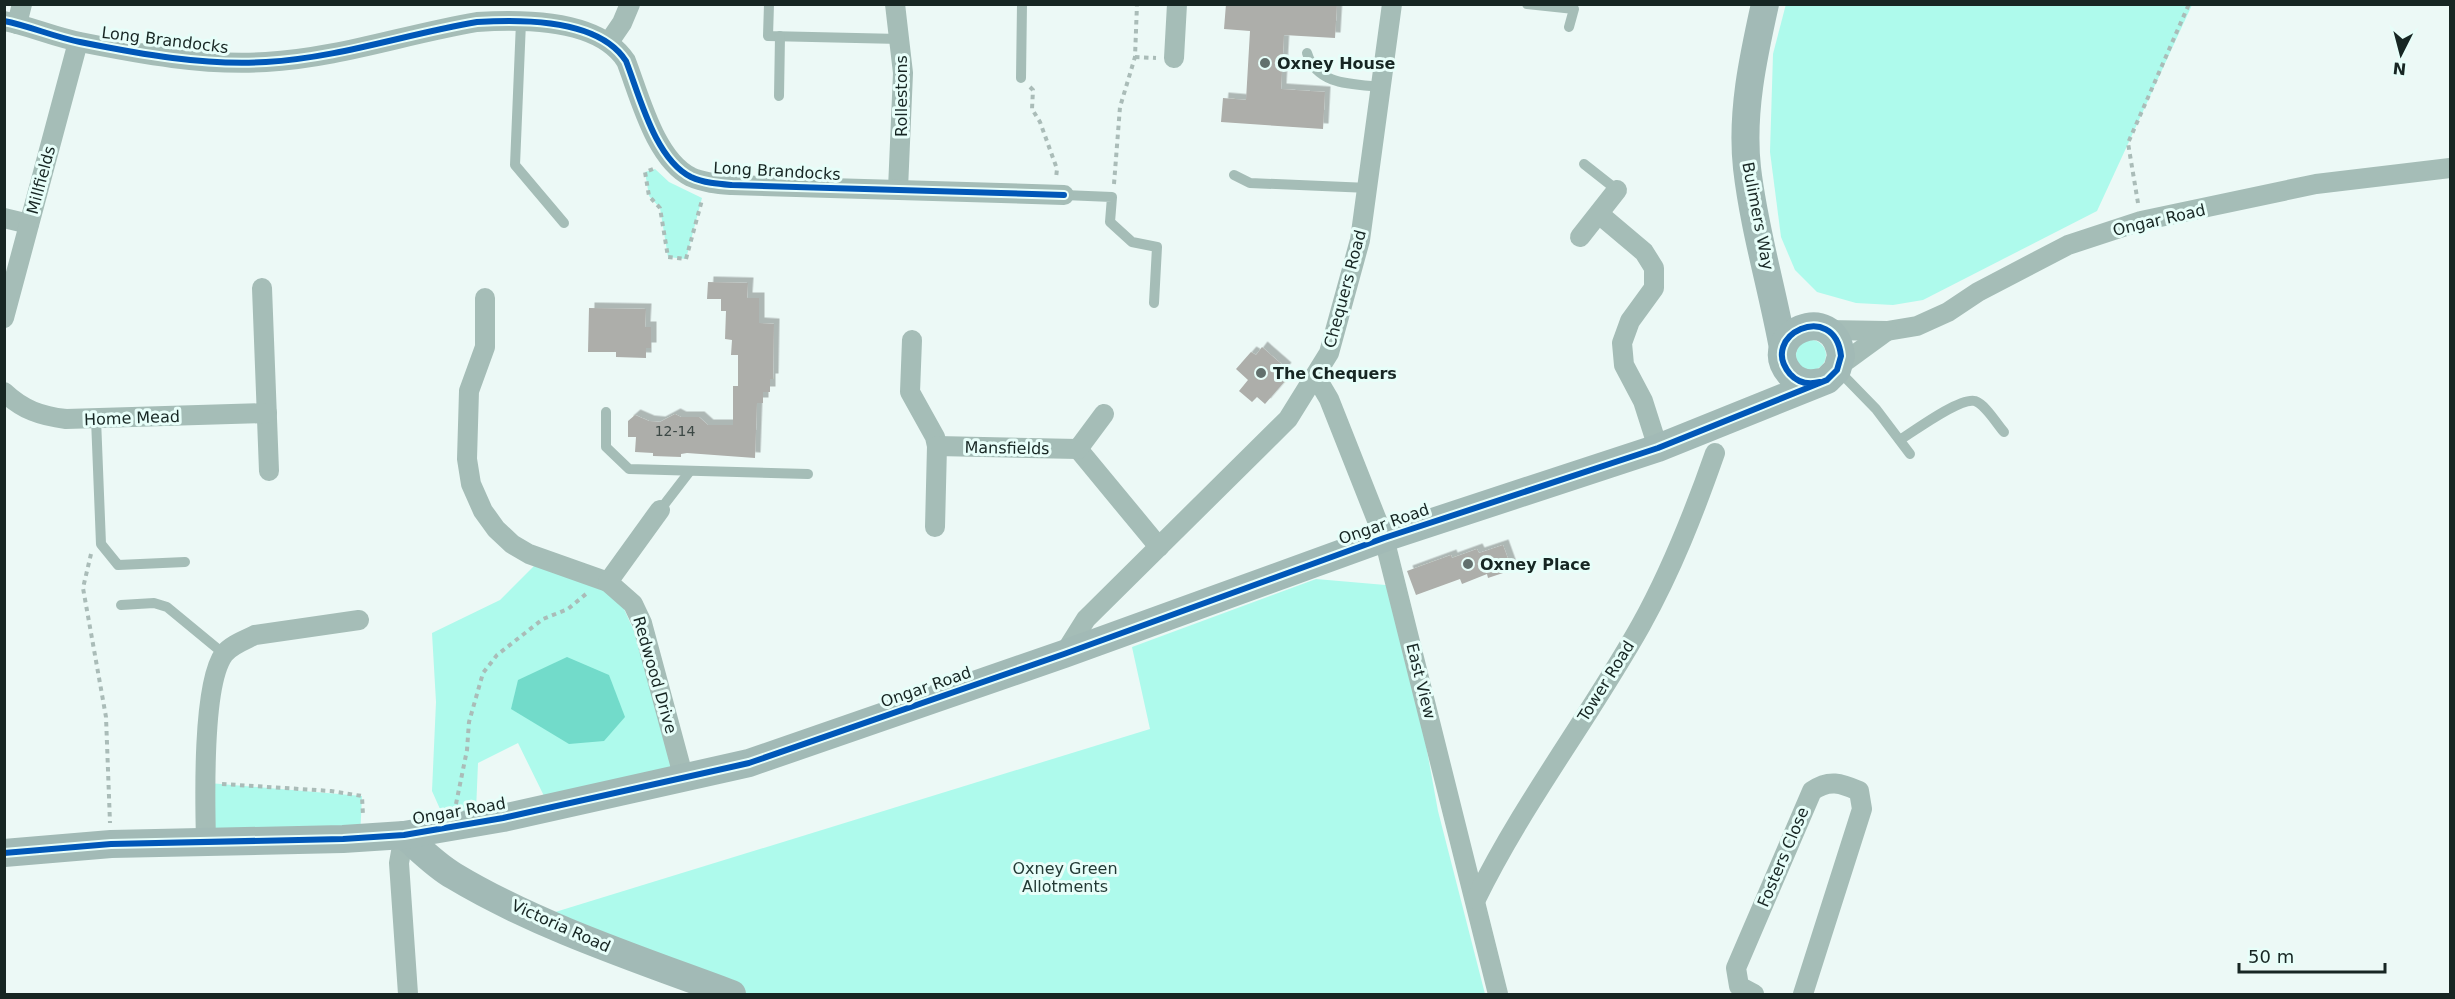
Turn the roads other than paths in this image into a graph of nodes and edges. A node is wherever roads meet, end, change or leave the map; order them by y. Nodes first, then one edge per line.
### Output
1 (630, 4) edge
2 (769, 4) edge
3 (895, 4) edge
4 (1022, 4) edge
5 (1177, 4) edge
6 (1392, 4) edge
7 (1527, 4) edge
8 (1765, 4) edge
9 (14, 16) edge
10 (521, 22) junction
11 (1569, 27) dead end
12 (780, 36) junction
13 (900, 39) junction
14 (78, 42) junction
15 (609, 42) junction
16 (1307, 53) dead end
17 (1174, 58) dead end
18 (1021, 78) road end
19 (1383, 87) junction
20 (779, 96) dead end
21 (1584, 164) dead end
22 (2451, 168) edge
23 (1234, 175) dead end
24 (1369, 188) junction
25 (898, 189) junction
26 (1617, 190) joint
27 (1059, 195) joint
28 (1599, 214) junction
29 (4, 218) edge
30 (564, 223) dead end
31 (29, 224) junction
32 (1580, 237) dead end
33 (1772, 285) junction
34 (262, 288) dead end
35 (485, 298) dead end
36 (1154, 303) dead end
37 (4, 318) edge
38 (1823, 328) junction
39 (1887, 331) junction
40 (912, 340) dead end
41 (1783, 353) junction
42 (1832, 372) junction
43 (1316, 377) junction
44 (4, 392) edge
45 (1755, 409) junction
46 (606, 412) dead end
47 (267, 413) junction
48 (1104, 414) dead end
49 (96, 419) junction
50 (2004, 432) dead end
51 (1900, 440) junction
52 (937, 446) junction
53 (1658, 448) junction
54 (1078, 449) junction
55 (1715, 453) dead end
56 (1910, 454) dead end
57 (269, 471) dead end
58 (690, 471) junction
59 (808, 474) dead end
60 (660, 510) joint
61 (935, 527) dead end
62 (1384, 538) junction
63 (1160, 546) junction
64 (184, 562) dead end
65 (608, 582) junction
66 (121, 604) dead end
67 (359, 620) dead end
68 (224, 654) junction
69 (1064, 654) junction
70 (684, 779) junction
71 (404, 835) junction
72 (206, 841) junction
73 (4, 853) edge
74 (1476, 898) junction
75 (408, 994) edge
76 (732, 994) edge
77 (1498, 994) edge
78 (1754, 994) edge
79 (1803, 994) edge

1 - 15 street
2 - 12 lane
3 - 13 street, Rollestons
4 - 18 lane
5 - 17 street
6 - 19 street, Chequers Road
7 - 11 lane
8 - 33 street, Bulimers Way
9 - 14 street, Long Brandocks
10 - 14 street, Long Brandocks
10 - 15 street, Long Brandocks
10 - 30 lane
12 - 13 lane
12 - 20 lane
13 - 25 street, Rollestons
14 - 31 street, Millfields
15 - 25 street, Long Brandocks
16 - 19 lane
19 - 24 street, Chequers Road
21 - 26 lane
22 - 39 street, Ongar Road
23 - 24 lane
24 - 43 street, Chequers Road
25 - 27 street, Long Brandocks
26 - 28 street
27 - 36 lane
28 - 32 street
28 - 53 street
29 - 31 street
31 - 37 street, Millfields
33 - 38 street, Bulimers Way
33 - 41 street, Bulimers Way
34 - 47 street
35 - 65 street, Redwood Drive
38 - 39 street, Ongar Road
38 - 41 street, Ongar Road
38 - 42 street
39 - 42 street, Ongar Road
40 - 52 street
41 - 42 street
41 - 45 street, Ongar Road
42 - 45 street, Ongar Road
42 - 51 lane
43 - 62 street, East View
43 - 63 street, Chequers Road
44 - 49 street, Home Mead
45 - 53 street, Ongar Road
46 - 58 lane
47 - 49 street, Home Mead
47 - 57 street
48 - 54 street
49 - 64 lane
50 - 51 lane
51 - 56 lane
52 - 54 street, Mansfields
52 - 61 street
53 - 62 street, Ongar Road
54 - 63 street
55 - 74 street, Tower Road
58 - 59 lane
58 - 60 lane
60 - 65 street
62 - 69 street, Ongar Road
62 - 74 street, East View
63 - 69 street, Chequers Road
65 - 70 street, Redwood Drive
66 - 68 lane
67 - 68 street
68 - 72 street
69 - 70 street, Ongar Road
70 - 71 street, Ongar Road
71 - 72 street, Ongar Road
71 - 75 street
71 - 76 street, Victoria Road
72 - 73 street, Ongar Road
74 - 77 street, East View
78 - 79 street, Fosters Close

